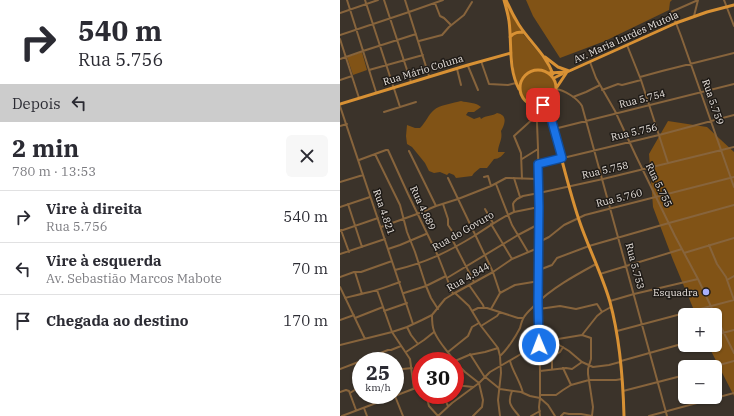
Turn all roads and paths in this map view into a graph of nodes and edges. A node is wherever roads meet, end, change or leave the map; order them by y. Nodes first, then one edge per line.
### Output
1 (347, 0) edge
2 (365, 0) edge
3 (378, 0) edge
4 (384, 0) edge
5 (405, 0) edge
6 (443, 0) edge
7 (505, 0) edge
8 (698, 0) edge
9 (724, 0) edge
10 (472, 2) dead end
11 (435, 3) junction
12 (367, 4) junction
13 (734, 5) edge
14 (726, 7) junction
15 (350, 10) junction
16 (409, 12) junction
17 (340, 13) edge
18 (694, 17) junction
19 (391, 18) junction
20 (676, 23) junction
21 (373, 24) junction
22 (451, 25) junction
23 (734, 26) edge
24 (356, 29) junction
25 (524, 32) junction
26 (416, 34) junction
27 (340, 35) edge
28 (510, 37) junction
29 (340, 39) edge
30 (398, 39) junction
31 (418, 41) junction
32 (380, 45) junction
33 (627, 45) junction
34 (363, 50) junction
35 (539, 50) junction
36 (510, 53) junction
37 (734, 53) edge
38 (423, 55) junction
39 (345, 57) junction
40 (340, 59) edge
41 (404, 60) junction
42 (481, 61) junction
43 (590, 62) junction
44 (468, 64) junction
45 (691, 64) junction
46 (387, 65) junction
47 (457, 68) junction
48 (369, 70) junction
49 (569, 71) junction
50 (551, 73) junction
51 (352, 76) junction
52 (429, 76) junction
53 (554, 79) junction
54 (640, 79) junction
55 (340, 80) edge
56 (411, 82) junction
57 (516, 84) junction
58 (734, 84) edge
59 (461, 85) dead end
60 (600, 85) junction
61 (394, 87) junction
62 (556, 89) junction
63 (478, 90) dead end
64 (602, 90) junction
65 (376, 92) junction
66 (520, 92) junction
67 (701, 93) junction
68 (573, 96) junction
69 (359, 98) junction
70 (416, 102) dead end
71 (548, 102) junction
72 (340, 105) edge
73 (535, 105) junction
74 (541, 105) junction
75 (650, 106) junction
76 (400, 107) junction
77 (549, 111) junction
78 (384, 112) dead end
79 (617, 114) junction
80 (734, 115) edge
81 (536, 116) junction
82 (710, 120) junction
83 (586, 121) junction
84 (347, 124) junction
85 (340, 126) edge
86 (554, 129) junction
87 (659, 135) junction
88 (629, 141) junction
89 (734, 147) edge
90 (538, 148) junction
91 (595, 150) junction
92 (721, 150) junction
93 (409, 151) dead end
94 (375, 154) junction
95 (562, 158) junction
96 (522, 159) junction
97 (359, 160) junction
98 (668, 163) junction
99 (538, 164) junction
100 (643, 170) junction
101 (363, 175) junction
102 (484, 177) dead end
103 (734, 177) edge
104 (448, 178) dead end
105 (514, 178) junction
106 (730, 178) junction
107 (522, 179) junction
108 (538, 179) junction
109 (603, 179) junction
110 (340, 182) edge
111 (496, 184) junction
112 (491, 186) junction
113 (569, 186) junction
114 (734, 187) edge
115 (538, 194) junction
116 (656, 196) junction
117 (370, 197) junction
118 (520, 197) junction
119 (458, 199) junction
120 (348, 204) junction
121 (443, 204) junction
122 (734, 205) edge
123 (436, 206) junction
124 (340, 207) edge
125 (539, 207) junction
126 (611, 208) junction
127 (485, 210) dead end
128 (514, 212) junction
129 (417, 214) junction
130 (508, 215) junction
131 (378, 218) junction
132 (404, 218) junction
133 (578, 218) junction
134 (669, 223) junction
135 (492, 224) junction
136 (539, 224) junction
137 (355, 226) junction
138 (381, 227) junction
139 (341, 231) edge
140 (426, 234) junction
141 (475, 235) junction
142 (518, 235) junction
143 (618, 238) junction
144 (734, 238) edge
145 (385, 239) junction
146 (411, 241) junction
147 (539, 242) junction
148 (502, 244) junction
149 (709, 245) junction
150 (589, 246) junction
151 (362, 247) junction
152 (456, 247) junction
153 (538, 248) junction
154 (388, 249) junction
155 (682, 250) junction
156 (348, 252) junction
157 (528, 252) junction
158 (684, 253) junction
159 (340, 254) edge
160 (485, 255) junction
161 (438, 256) junction
162 (512, 259) junction
163 (392, 261) junction
164 (419, 264) junction
165 (596, 264) junction
166 (466, 266) junction
167 (626, 266) junction
168 (395, 270) junction
169 (539, 270) junction
170 (355, 272) junction
171 (493, 272) junction
172 (600, 274) junction
173 (734, 276) edge
174 (340, 277) edge
175 (447, 277) junction
176 (698, 279) junction
177 (727, 280) junction
178 (539, 281) junction
179 (400, 282) junction
180 (474, 282) junction
181 (469, 285) junction
182 (426, 286) junction
183 (340, 287) edge
184 (377, 290) junction
185 (404, 293) junction
186 (454, 293) junction
187 (500, 293) junction
188 (362, 294) junction
189 (634, 294) junction
190 (345, 298) junction
191 (734, 300) edge
192 (538, 302) junction
193 (610, 302) junction
194 (407, 303) junction
195 (711, 306) junction
196 (383, 307) junction
197 (611, 307) junction
198 (484, 308) junction
199 (438, 309) junction
200 (491, 309) junction
201 (539, 309) junction
202 (384, 311) junction
203 (472, 311) junction
204 (500, 312) junction
205 (602, 312) junction
206 (432, 314) junction
207 (355, 317) junction
208 (523, 318) junction
209 (340, 320) edge
210 (479, 323) junction
211 (413, 324) junction
212 (642, 324) junction
213 (481, 326) junction
214 (407, 327) junction
215 (734, 330) edge
216 (617, 331) junction
217 (392, 332) junction
218 (434, 332) junction
219 (723, 332) joint
220 (582, 335) junction
221 (365, 339) junction
222 (551, 340) junction
223 (539, 342) junction
224 (418, 344) junction
225 (340, 345) edge
226 (678, 345) edge
227 (401, 346) junction
228 (563, 347) junction
229 (498, 348) junction
230 (383, 352) edge
231 (406, 352) junction
232 (448, 352) joint
233 (650, 353) junction
234 (734, 353) edge
235 (470, 354) junction
236 (500, 356) junction
237 (464, 357) edge
238 (510, 360) junction
239 (734, 361) edge
240 (582, 362) junction
241 (620, 362) junction
242 (352, 364) edge
243 (722, 364) edge
244 (501, 366) junction
245 (589, 366) junction
246 (412, 368) joint
247 (563, 368) junction
248 (340, 369) edge
249 (404, 369) edge
250 (552, 369) junction
251 (464, 371) edge
252 (540, 371) junction
253 (485, 377) junction
254 (678, 377) edge
255 (622, 379) junction
256 (589, 380) junction
257 (658, 382) junction
258 (479, 383) junction
259 (571, 385) junction
260 (464, 386) edge
261 (473, 387) junction
262 (500, 389) junction
263 (512, 391) junction
264 (623, 391) junction
265 (340, 392) edge
266 (350, 393) joint
267 (523, 393) junction
268 (734, 393) edge
269 (540, 396) junction
270 (374, 404) edge
271 (398, 404) edge
272 (428, 404) edge
273 (448, 406) joint
274 (364, 408) junction
275 (356, 410) junction
276 (540, 411) junction
277 (666, 411) junction
278 (342, 416) edge
279 (367, 416) edge
280 (403, 416) edge
281 (438, 416) edge
282 (473, 416) edge
283 (500, 416) edge
284 (519, 416) edge
285 (531, 416) edge
286 (540, 416) edge
287 (556, 416) edge
288 (560, 416) edge
289 (593, 416) edge
290 (624, 416) edge
291 (649, 416) edge
292 (667, 416) edge

1 - 15 street
2 - 12 street
3 - 12 street
4 - 19 street
5 - 16 street
6 - 11 street
7 - 25 main road
7 - 28 main road
8 - 18 street
8 - 20 street
9 - 14 street
10 - 22 street
11 - 16 street
11 - 22 street
12 - 15 street
12 - 21 street
13 - 14 main road, Av. Maria Lurdes Mutola
13 - 53 main road
14 - 18 main road, Av. Maria Lurdes Mutola
14 - 23 street
15 - 17 street
15 - 24 street
16 - 19 street
16 - 26 street
18 - 20 main road, Av. Maria Lurdes Mutola
19 - 21 street
19 - 30 street
20 - 33 main road, Av. Maria Lurdes Mutola
20 - 45 street, Rua 5.759
21 - 24 street
21 - 32 street
22 - 31 street
24 - 27 street
24 - 34 street
25 - 28 main road
25 - 35 main road
26 - 30 street
26 - 31 street
28 - 36 main road
29 - 39 street
30 - 32 street
30 - 41 street
31 - 38 street
32 - 34 street
32 - 46 street
33 - 43 main road, Av. Maria Lurdes Mutola
33 - 54 street
34 - 39 street
34 - 48 street
35 - 49 main road
35 - 50 main road
36 - 42 main road, Rua Mário Coluna
36 - 57 main road
37 - 45 street
38 - 41 street
38 - 52 street
39 - 40 street
39 - 51 street
41 - 46 street
41 - 56 street
42 - 44 main road, Rua Mário Coluna
42 - 57 street
43 - 49 main road, Av. Maria Lurdes Mutola
43 - 60 street, Rua 5.755
44 - 47 main road, Rua Mário Coluna
44 - 63 street
45 - 54 street
45 - 67 street, Rua 5.759
46 - 48 street
46 - 61 street
47 - 52 main road, Rua Mário Coluna
47 - 59 street
48 - 65 street
49 - 50 main road
49 - 62 main road
50 - 53 main road
50 - 66 main road
51 - 55 street
51 - 69 street
52 - 56 main road, Rua Mário Coluna
53 - 62 main road
54 - 64 street
54 - 75 street
56 - 61 main road, Rua Mário Coluna
57 - 66 main road
58 - 67 street, Rua 5.754
60 - 64 street, Rua 5.755
60 - 68 street
61 - 65 main road, Rua Mário Coluna
61 - 76 street
62 - 68 street
62 - 71 main road
64 - 79 street, Rua 5.755
65 - 69 main road, Rua Mário Coluna
66 - 73 main road
67 - 75 street, Rua 5.754
67 - 82 street, Rua 5.759
68 - 83 street, Rua 5.753
69 - 72 main road, Rua Mário Coluna
70 - 76 street
71 - 74 main road
71 - 77 main road
72 - 84 street, Rua 4.821
73 - 74 main road
73 - 81 street
74 - 77 main road
75 - 79 street, Rua 5.754
75 - 87 street
76 - 78 street
77 - 86 main road
79 - 83 street, Rua 5.754
79 - 88 street, Rua 5.755
80 - 82 street, Rua 5.756
81 - 90 street
81 - 96 street
82 - 87 street, Rua 5.756
82 - 92 street, Rua 5.759
83 - 86 street, Rua 5.754
83 - 91 street, Rua 5.753
84 - 85 street
84 - 97 street, Rua 4.821
86 - 95 main road
87 - 88 street, Rua 5.756
87 - 98 street
88 - 91 street, Rua 5.756
88 - 100 street, Rua 5.755
89 - 92 street, Rua 5.758
90 - 96 street
90 - 99 street
91 - 95 street, Rua 5.756
91 - 109 street, Rua 5.753
92 - 98 street, Rua 5.758
92 - 106 street, Rua 5.759
93 - 123 street
94 - 97 street
94 - 129 street, Rua 4.889
94 - 132 street
95 - 99 street, Rua 5.756
95 - 113 main road
96 - 107 street
97 - 101 street, Rua 4.821
98 - 100 street, Rua 5.758
99 - 108 street
100 - 109 street, Rua 5.758
100 - 116 street, Rua 5.755
101 - 110 street
101 - 117 street, Rua 4.821
102 - 112 street
103 - 106 street, Rua 5.760
104 - 119 street
105 - 107 street
105 - 111 street
105 - 118 street
106 - 114 street, Rua 5.759
106 - 116 street, Rua 5.760
107 - 108 street
108 - 115 street
109 - 113 street, Rua 5.758
109 - 126 street, Rua 5.753
111 - 112 street
111 - 130 street
112 - 119 street
113 - 115 street, Rua 5.758
113 - 133 main road
115 - 118 street, Rua 5.758
115 - 125 street
116 - 126 street, Rua 5.760
116 - 134 street, Rua 5.755
117 - 120 street
117 - 131 street, Rua 4.821
118 - 128 street
119 - 121 street
119 - 141 street
120 - 124 street
120 - 137 street
121 - 123 street
121 - 152 street
122 - 134 street
123 - 129 street
125 - 128 street, Rua do Govuro
125 - 136 street
126 - 133 street, Rua 5.760
126 - 143 street, Rua 5.753
127 - 135 street
128 - 130 street, Rua do Govuro
129 - 132 street
129 - 140 street, Rua 4.889
130 - 135 street, Rua do Govuro
130 - 142 street
131 - 137 street
131 - 138 street, Rua 4.821
132 - 138 street
132 - 146 street
133 - 147 street, Rua 5.760
133 - 150 main road
134 - 143 street
134 - 155 street, Rua 5.755
135 - 141 street, Rua do Govuro
135 - 148 street
136 - 142 street
136 - 147 street
137 - 139 street
137 - 151 street
138 - 145 street, Rua 4.821
139 - 156 street
140 - 146 street
140 - 161 street, Rua 4.889
141 - 152 street, Rua do Govuro
141 - 160 street
142 - 148 street
142 - 157 street
143 - 150 street
143 - 167 street, Rua 5.753
144 - 149 street
145 - 151 street
145 - 154 street, Rua 4.821
146 - 154 street
146 - 164 street
147 - 153 street
148 - 160 street
148 - 162 street
149 - 158 street
149 - 177 street
150 - 165 main road
150 - 169 street
151 - 156 street
152 - 161 street, Rua do Govuro
152 - 166 street
153 - 157 street, Rua 4.844
153 - 169 street
154 - 163 street, Rua 4.821
155 - 158 street, Rua 5.755
155 - 167 street
156 - 159 street
157 - 162 street, Rua 4.844
158 - 176 street, Rua 5.755
160 - 166 street
160 - 171 street
161 - 164 street, Rua do Govuro
161 - 175 street, Rua 4.889
162 - 171 street, Rua 4.844
163 - 168 street, Rua 4.821
163 - 170 street
164 - 168 street, Rua do Govuro
164 - 182 street
165 - 172 main road
165 - 192 street
166 - 175 street
166 - 180 street
167 - 172 street
167 - 189 street, Rua 5.753
168 - 179 street, Rua 4.821
169 - 178 street
170 - 174 street
170 - 188 street
171 - 180 street, Rua 4.844
171 - 187 street
172 - 193 main road
173 - 177 street
175 - 182 street
175 - 186 street, Rua 4.889
176 - 189 street
176 - 195 street, Rua 5.755
177 - 191 street
178 - 187 street
178 - 192 street
179 - 184 street
179 - 185 street, Rua 4.821
180 - 181 street, Rua 4.844
181 - 186 street, Rua 4.844
181 - 198 street
182 - 185 street
182 - 199 street
183 - 190 street
184 - 188 street
184 - 196 street
185 - 194 street, Rua 4.821
186 - 199 street, Rua 4.844
186 - 203 street
187 - 200 street
188 - 190 street
189 - 193 street
189 - 212 street, Rua 5.753
190 - 207 street
191 - 195 street
192 - 201 street
192 - 208 street
193 - 197 main road
194 - 202 street
194 - 211 street, Rua 4.821
195 - 212 street
196 - 202 street
196 - 207 street
197 - 205 street
197 - 216 main road
198 - 200 street
198 - 203 street
199 - 206 street, Rua 4.844
200 - 204 street
201 - 205 street
201 - 223 street
202 - 217 street
203 - 210 street
204 - 208 street
204 - 213 street
205 - 220 street
206 - 211 street, Rua 4.844
206 - 218 street
207 - 209 street
207 - 221 street
208 - 236 street
210 - 213 street
210 - 232 street
211 - 214 street, Rua 4.844
212 - 216 street
212 - 233 street, Rua 5.753
213 - 229 street
214 - 217 street, Rua 4.844
214 - 224 street
215 - 219 street
216 - 241 main road
217 - 221 street, Rua 4.844
217 - 227 street
218 - 224 street
218 - 232 street
219 - 234 street, Rua 5.755
220 - 222 street
220 - 245 street
221 - 225 street, Rua 4.844
222 - 223 street
222 - 228 street
223 - 238 street
223 - 252 street
224 - 231 street
226 - 233 street
227 - 230 street
227 - 231 street
228 - 240 street
228 - 250 street
229 - 235 street
229 - 236 street
231 - 246 street
233 - 241 street
233 - 257 street, Rua 5.753
235 - 237 street
235 - 253 street
236 - 244 street
238 - 244 street
238 - 267 street
239 - 243 street
240 - 245 street
240 - 247 street
241 - 245 street
241 - 255 main road
242 - 248 street
244 - 253 street
244 - 262 street
245 - 256 street
246 - 249 street
247 - 250 street
247 - 259 street
250 - 252 street
251 - 258 street
252 - 269 street
253 - 258 street
253 - 262 street
254 - 257 street
255 - 256 street
255 - 264 main road
256 - 259 street
256 - 289 street
257 - 264 street
257 - 277 street, Rua 5.753
258 - 261 street
258 - 282 street
259 - 269 street
260 - 261 street
261 - 273 street
262 - 263 street
262 - 283 street
263 - 267 street
263 - 284 street
264 - 290 main road
265 - 266 street
266 - 275 street
267 - 269 street
268 - 277 street
269 - 276 street
269 - 287 street
270 - 274 street
271 - 280 street
272 - 281 street
273 - 281 street
274 - 275 street
274 - 279 street
275 - 278 street
276 - 285 street
276 - 286 street
277 - 291 street
277 - 292 street, Rua 5.753
288 - 289 street

